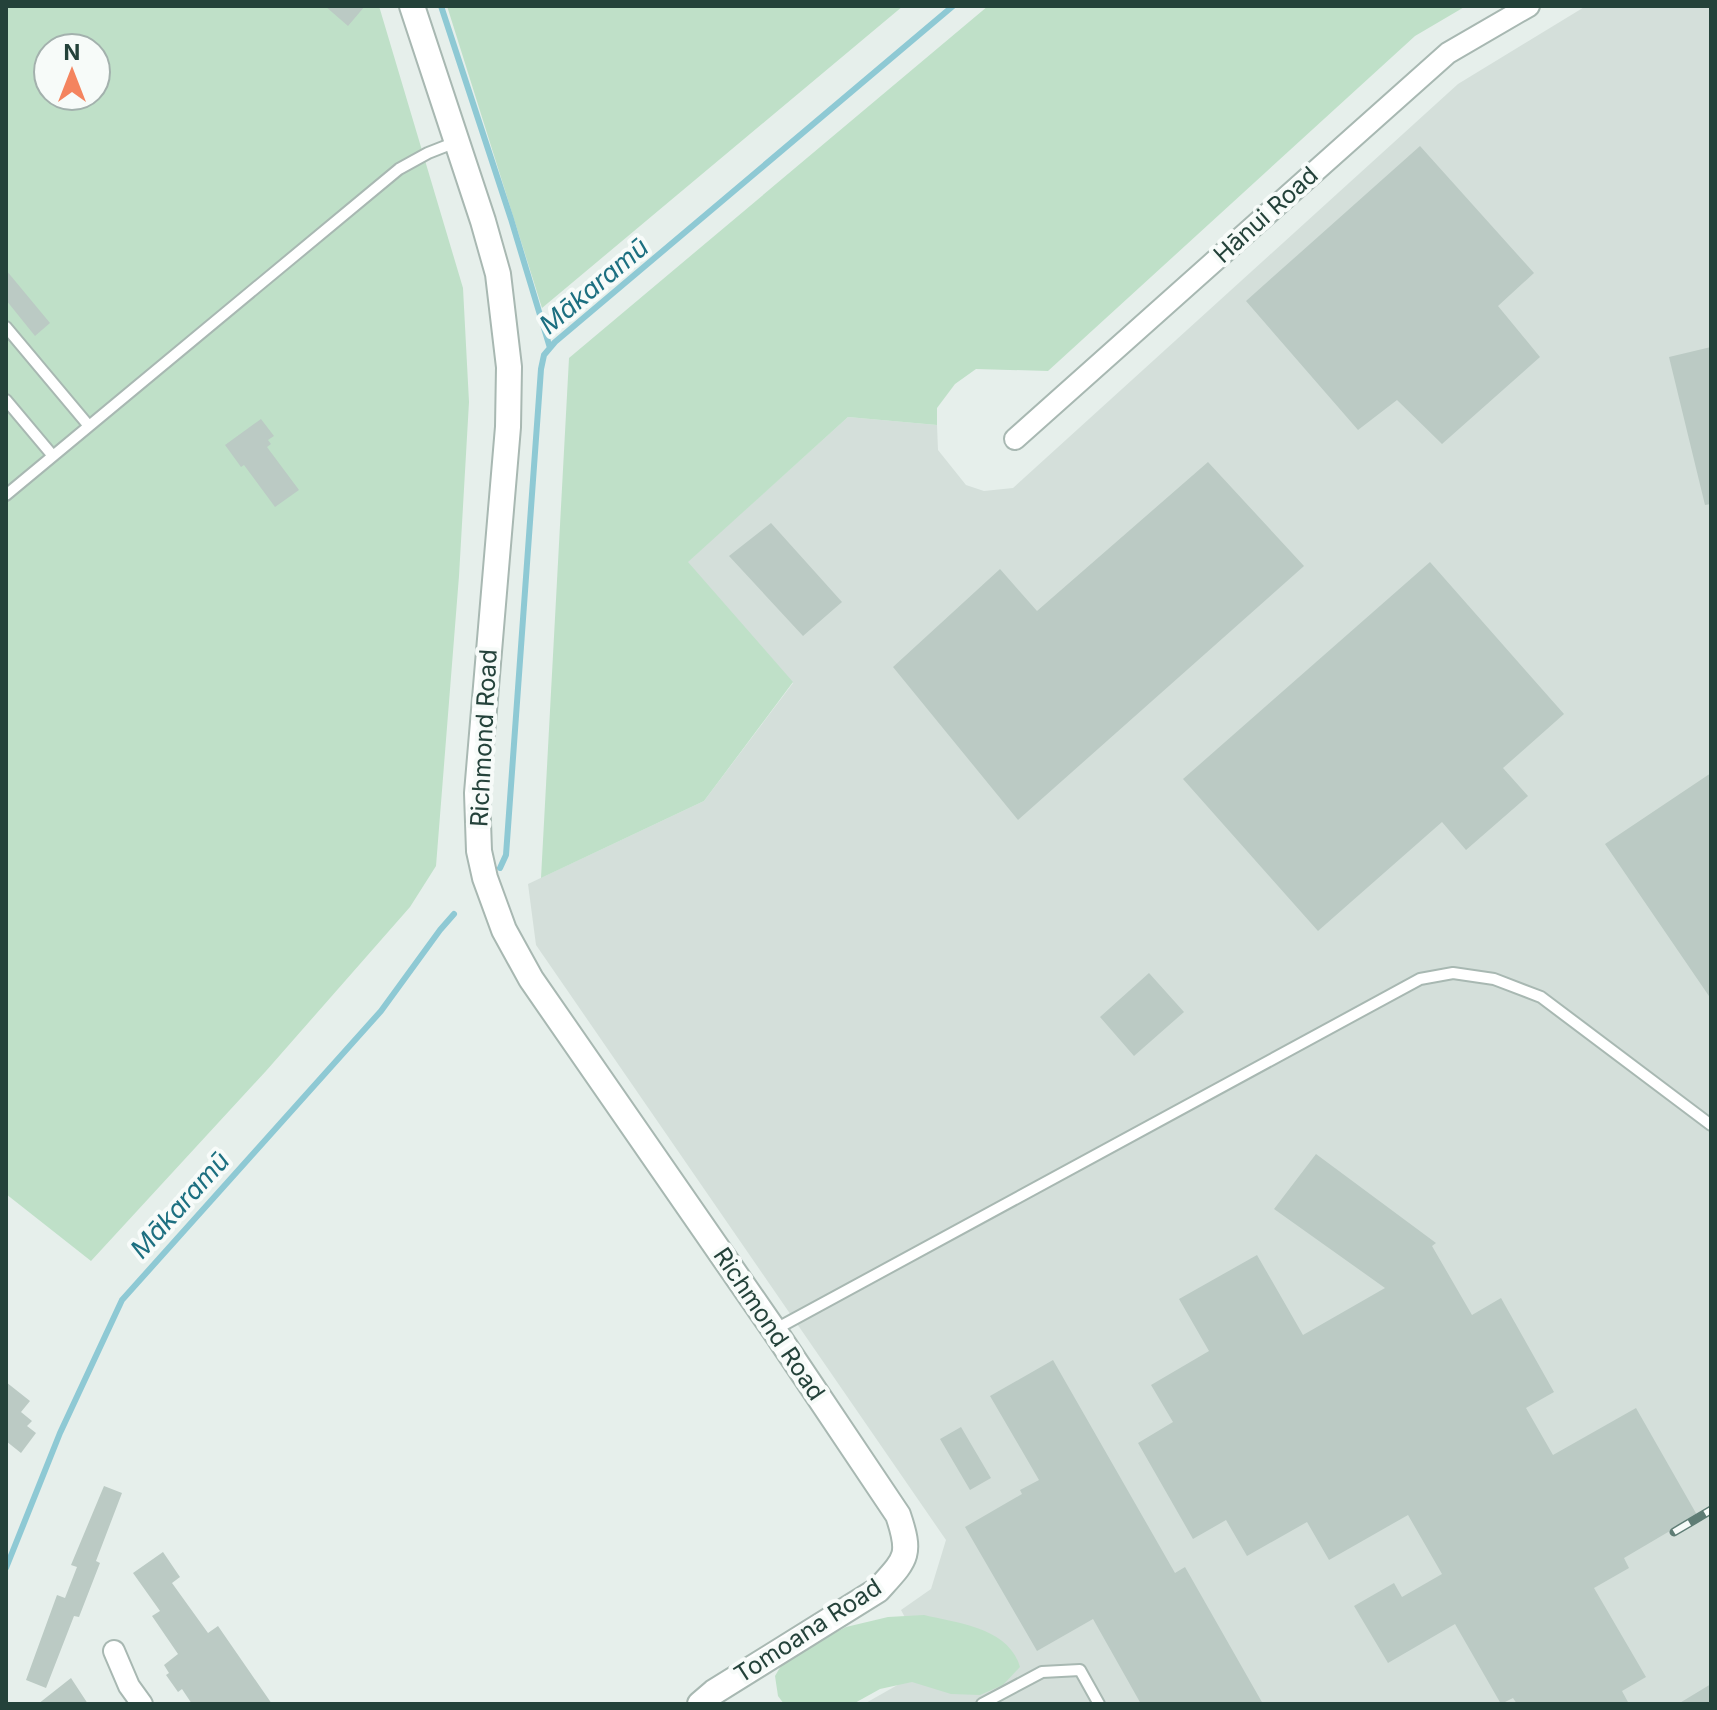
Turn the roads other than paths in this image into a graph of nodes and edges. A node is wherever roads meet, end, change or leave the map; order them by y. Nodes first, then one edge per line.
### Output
1 (412, 6) edge
2 (1529, 6) edge
3 (457, 142) junction
4 (6, 327) edge
5 (6, 400) edge
6 (89, 426) junction
7 (1015, 439) dead end
8 (53, 456) junction
9 (6, 495) edge
10 (1711, 1125) edge
11 (774, 1330) junction
12 (908, 1550) joint
13 (114, 1651) dead end
14 (142, 1704) edge
15 (700, 1704) edge
16 (982, 1704) edge
17 (1099, 1704) edge

1 - 3 street, Richmond Road
2 - 7 street, Hānui Road
3 - 6 lane
3 - 11 street, Richmond Road
4 - 6 lane
5 - 8 lane
6 - 8 lane
8 - 9 lane
10 - 11 lane
11 - 12 street, Richmond Road
12 - 15 street, Tomoana Road
13 - 14 street
16 - 17 lane

